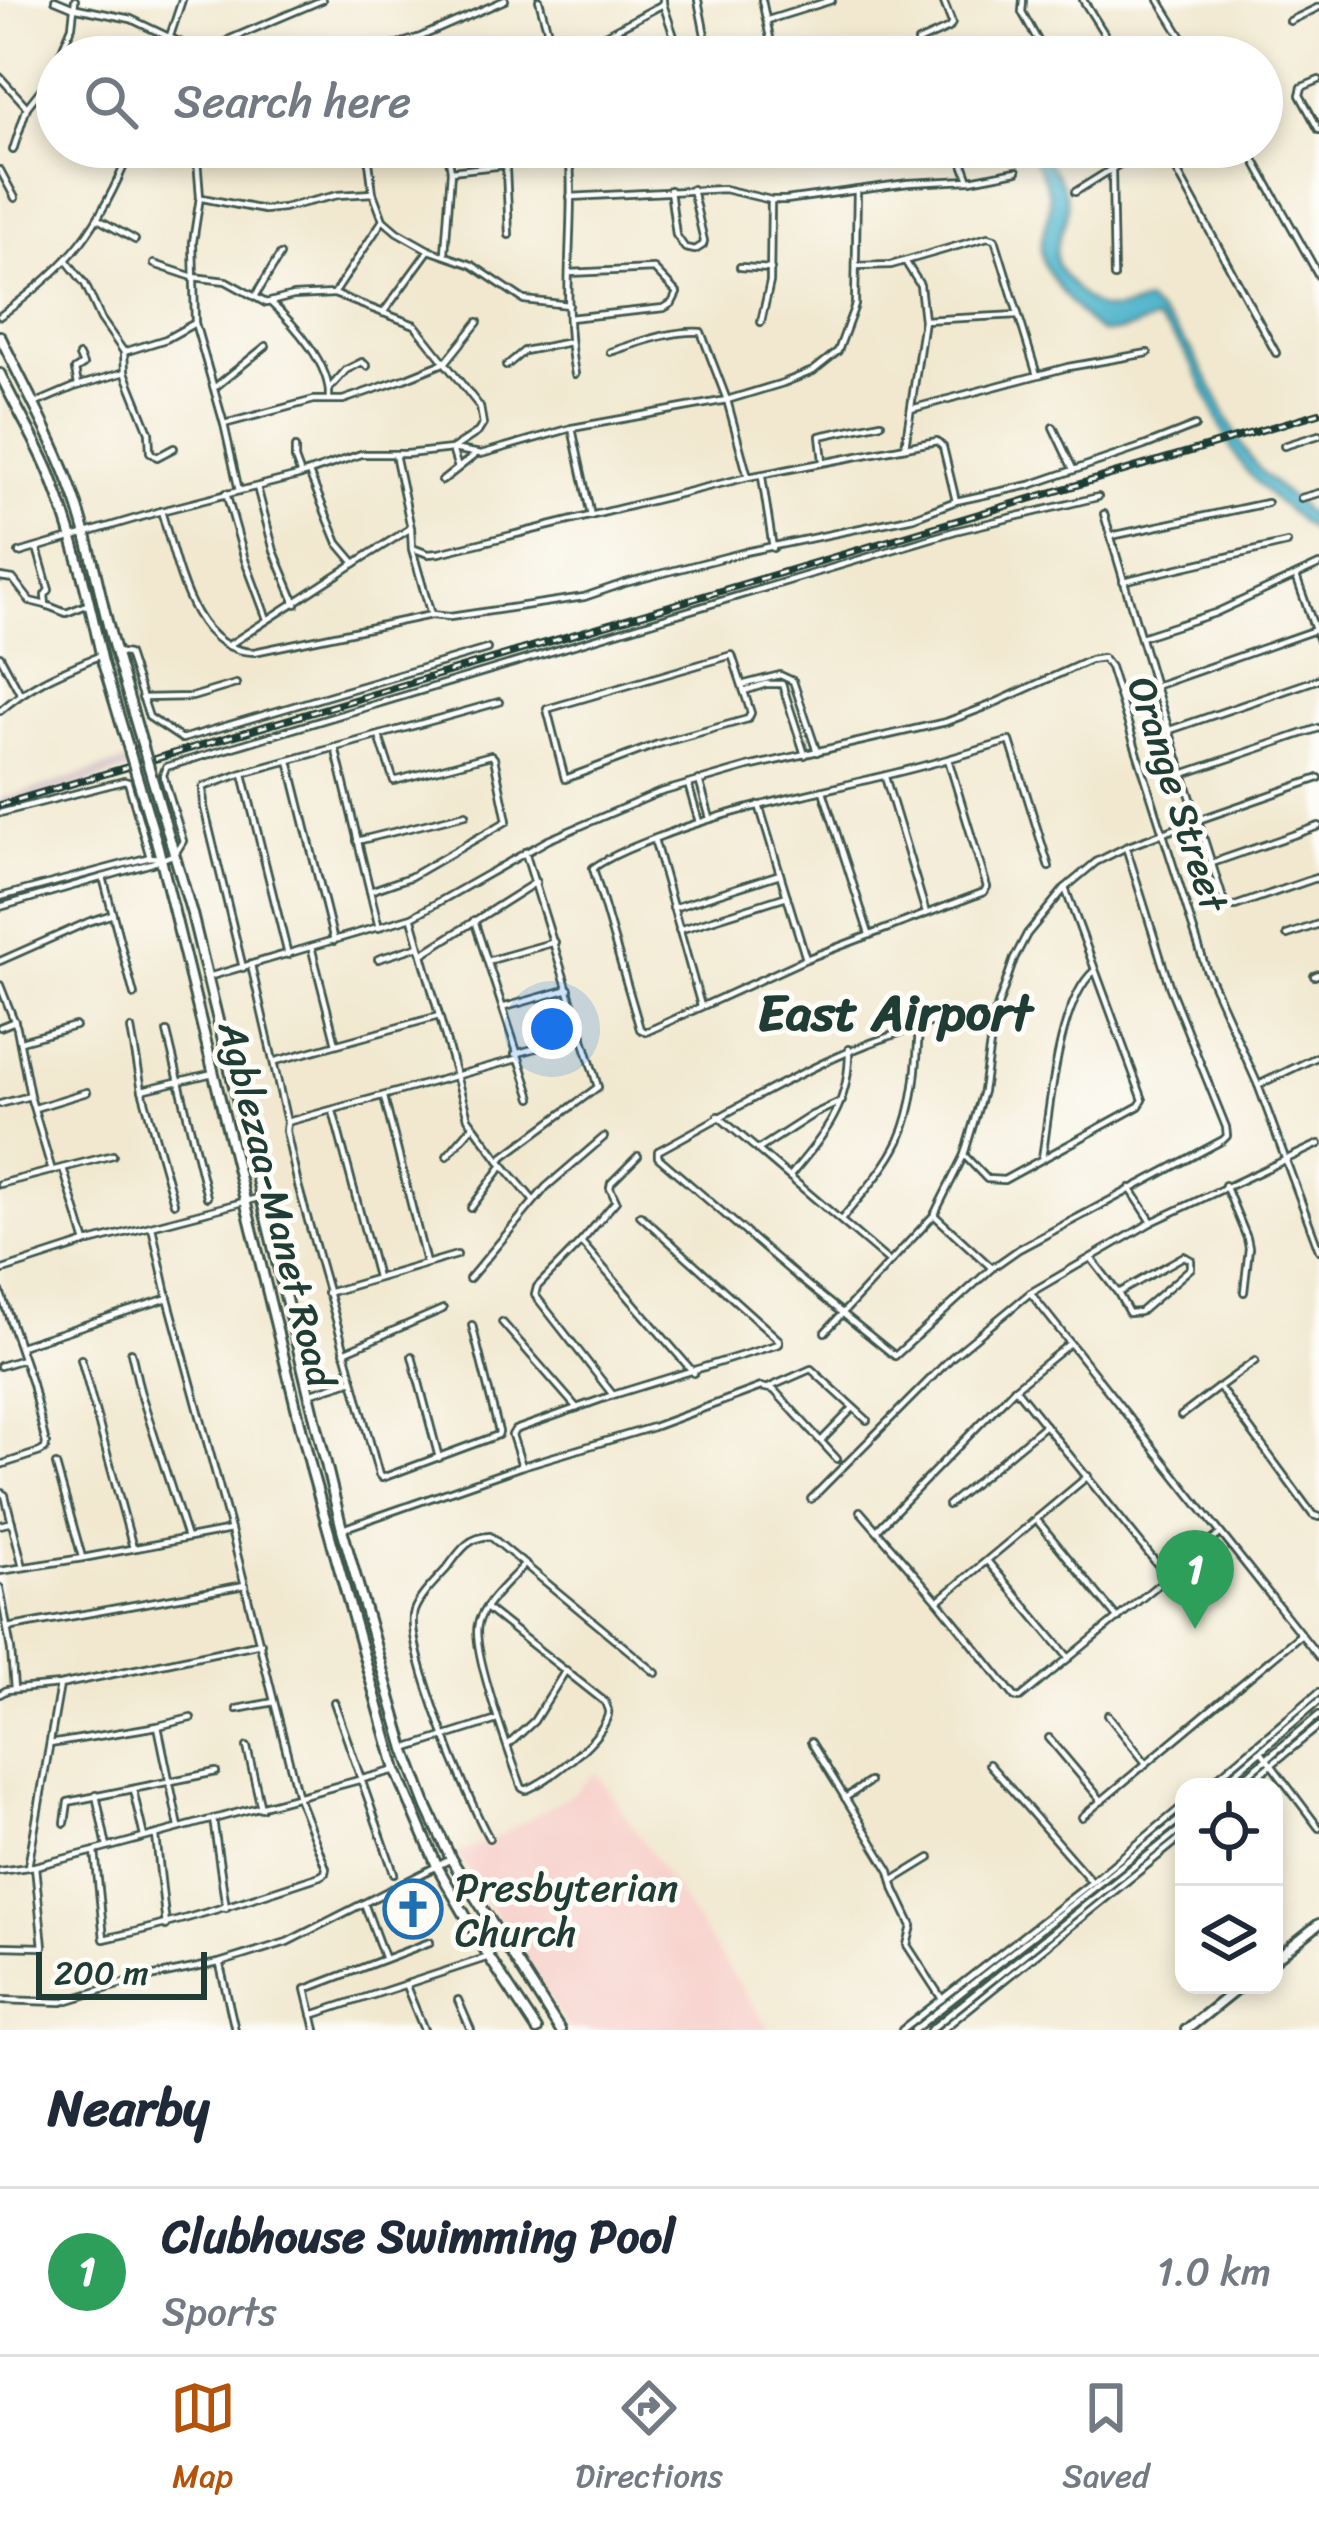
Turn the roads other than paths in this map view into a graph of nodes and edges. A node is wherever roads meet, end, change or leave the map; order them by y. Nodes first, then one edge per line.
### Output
1 (55, 0) edge
2 (182, 0) edge
3 (322, 0) edge
4 (506, 0) edge
5 (538, 0) edge
6 (698, 0) edge
7 (762, 0) edge
8 (832, 0) edge
9 (943, 0) edge
10 (1023, 0) edge
11 (1083, 0) edge
12 (1159, 0) edge
13 (663, 2) edge
14 (74, 3) edge
15 (1319, 7) edge
16 (768, 20) junction
17 (1290, 21) dead end
18 (68, 36) edge
19 (163, 36) edge
20 (170, 36) edge
21 (237, 36) edge
22 (423, 36) edge
23 (549, 36) edge
24 (602, 36) edge
25 (674, 36) edge
26 (706, 36) edge
27 (771, 36) edge
28 (931, 36) edge
29 (1035, 36) edge
30 (1106, 36) edge
31 (1181, 36) edge
32 (0, 77) edge
33 (1319, 80) edge
34 (36, 96) edge
35 (27, 107) junction
36 (1319, 130) edge
37 (13, 150) dead end
38 (123, 168) edge
39 (198, 168) edge
40 (370, 168) edge
41 (450, 168) edge
42 (478, 168) edge
43 (505, 168) edge
44 (569, 168) edge
45 (965, 168) edge
46 (1115, 168) edge
47 (1175, 168) edge
48 (1259, 168) edge
49 (0, 170) edge
50 (1112, 170) junction
51 (451, 171) junction
52 (1018, 171) dead end
53 (969, 180) junction
54 (692, 189) junction
55 (670, 190) junction
56 (857, 190) junction
57 (1076, 192) dead end
58 (374, 193) junction
59 (15, 197) dead end
60 (200, 197) junction
61 (570, 197) junction
62 (771, 200) junction
63 (98, 219) junction
64 (383, 220) junction
65 (508, 235) dead end
66 (135, 240) dead end
67 (429, 250) junction
68 (445, 253) junction
69 (280, 255) dead end
70 (67, 261) junction
71 (904, 261) junction
72 (154, 265) dead end
73 (856, 266) junction
74 (740, 267) dead end
75 (771, 269) junction
76 (569, 273) junction
77 (1319, 276) edge
78 (193, 277) junction
79 (1114, 277) dead end
80 (334, 294) junction
81 (256, 295) junction
82 (272, 303) junction
83 (569, 305) junction
84 (383, 313) junction
85 (1018, 315) junction
86 (0, 316) edge
87 (569, 318) junction
88 (924, 320) junction
89 (478, 322) dead end
90 (760, 322) dead end
91 (195, 323) junction
92 (0, 336) edge
93 (570, 342) junction
94 (266, 346) dead end
95 (124, 352) junction
96 (610, 352) dead end
97 (1276, 352) dead end
98 (1148, 353) dead end
99 (79, 356) dead end
100 (446, 362) junction
101 (367, 366) dead end
102 (506, 366) dead end
103 (124, 372) junction
104 (0, 374) edge
105 (574, 374) dead end
106 (1037, 375) junction
107 (78, 386) junction
108 (214, 388) junction
109 (329, 388) junction
110 (4, 395) edge
111 (328, 400) junction
112 (728, 400) junction
113 (32, 405) junction
114 (910, 409) junction
115 (881, 423) dead end
116 (224, 424) junction
117 (1195, 426) dead end
118 (1053, 427) dead end
119 (572, 428) junction
120 (1319, 435) edge
121 (1284, 446) dead end
122 (905, 447) junction
123 (174, 448) dead end
124 (295, 448) dead end
125 (452, 449) junction
126 (395, 454) junction
127 (476, 454) junction
128 (823, 461) junction
129 (458, 468) junction
130 (1073, 470) junction
131 (305, 474) junction
132 (761, 474) junction
133 (748, 477) junction
134 (442, 481) dead end
135 (257, 487) junction
136 (239, 490) junction
137 (1319, 493) edge
138 (226, 494) junction
139 (1098, 497) dead end
140 (1300, 498) dead end
141 (956, 501) junction
142 (1267, 503) dead end
143 (161, 511) junction
144 (1104, 514) dead end
145 (591, 516) junction
146 (411, 528) junction
147 (86, 533) junction
148 (1111, 536) junction
149 (72, 538) junction
150 (1287, 543) dead end
151 (37, 548) junction
152 (412, 548) junction
153 (773, 548) junction
154 (19, 553) dead end
155 (355, 563) junction
156 (1319, 566) edge
157 (1297, 576) junction
158 (0, 577) edge
159 (1124, 580) junction
160 (89, 604) junction
161 (296, 604) junction
162 (46, 605) junction
163 (431, 615) junction
164 (268, 621) junction
165 (1315, 630) junction
166 (1141, 637) junction
167 (1319, 641) edge
168 (227, 647) junction
169 (487, 649) dead end
170 (116, 655) junction
171 (0, 656) edge
172 (102, 659) junction
173 (1319, 679) edge
174 (236, 684) dead end
175 (1155, 686) junction
176 (743, 688) junction
177 (20, 693) junction
178 (142, 698) junction
179 (499, 702) dead end
180 (0, 711) edge
181 (1319, 728) edge
182 (1170, 730) junction
183 (380, 736) junction
184 (334, 747) junction
185 (818, 752) junction
186 (805, 755) junction
187 (948, 759) junction
188 (289, 760) junction
189 (243, 773) junction
190 (1183, 774) junction
191 (885, 777) junction
192 (1319, 778) edge
193 (699, 780) junction
194 (688, 784) junction
195 (823, 791) junction
196 (759, 805) junction
197 (0, 813) edge
198 (466, 814) dead end
199 (710, 818) junction
200 (1198, 820) junction
201 (699, 822) junction
202 (1319, 826) edge
203 (1162, 833) junction
204 (653, 839) junction
205 (357, 841) junction
206 (1126, 847) junction
207 (526, 852) junction
208 (175, 854) junction
209 (156, 858) junction
210 (1212, 863) junction
211 (1048, 867) dead end
212 (780, 874) junction
213 (103, 877) junction
214 (1319, 877) edge
215 (536, 883) junction
216 (1065, 888) junction
217 (370, 891) junction
218 (787, 896) junction
219 (0, 897) edge
220 (0, 907) edge
221 (673, 908) junction
222 (926, 913) junction
223 (113, 914) junction
224 (412, 917) junction
225 (474, 920) junction
226 (1319, 923) edge
227 (379, 928) junction
228 (680, 930) junction
229 (869, 934) junction
230 (1287, 935) dead end
231 (334, 941) junction
232 (555, 942) junction
233 (419, 946) junction
234 (311, 948) junction
235 (422, 954) junction
236 (288, 955) junction
237 (379, 959) dead end
238 (806, 959) junction
239 (0, 961) edge
240 (489, 961) junction
241 (251, 965) junction
242 (243, 968) junction
243 (1094, 971) junction
244 (208, 977) junction
245 (0, 985) edge
246 (569, 989) junction
247 (134, 995) dead end
248 (701, 1006) junction
249 (503, 1007) junction
250 (439, 1016) junction
251 (994, 1017) junction
252 (15, 1021) junction
253 (75, 1026) dead end
254 (919, 1026) junction
255 (0, 1027) edge
256 (130, 1029) dead end
257 (167, 1032) dead end
258 (583, 1036) junction
259 (20, 1041) junction
260 (336, 1044) junction
261 (849, 1049) junction
262 (516, 1056) junction
263 (1319, 1056) edge
264 (274, 1061) junction
265 (215, 1072) junction
266 (455, 1076) junction
267 (178, 1080) junction
268 (1258, 1085) junction
269 (142, 1090) junction
270 (87, 1092) dead end
271 (30, 1096) junction
272 (384, 1097) junction
273 (532, 1098) dead end
274 (842, 1101) junction
275 (0, 1104) edge
276 (34, 1108) junction
277 (333, 1111) junction
278 (718, 1116) junction
279 (287, 1122) junction
280 (472, 1127) junction
281 (604, 1137) dead end
282 (1319, 1144) edge
283 (758, 1150) junction
284 (113, 1154) dead end
285 (964, 1155) junction
286 (447, 1156) dead end
287 (638, 1156) dead end
288 (1042, 1158) junction
289 (1287, 1159) junction
290 (501, 1163) junction
291 (63, 1168) junction
292 (52, 1171) junction
293 (790, 1176) junction
294 (0, 1184) edge
295 (1226, 1185) junction
296 (1130, 1188) junction
297 (207, 1197) dead end
298 (262, 1197) junction
299 (533, 1200) junction
300 (247, 1201) junction
301 (175, 1203) dead end
302 (471, 1208) dead end
303 (934, 1214) junction
304 (640, 1215) dead end
305 (841, 1220) junction
306 (1152, 1222) junction
307 (152, 1227) junction
308 (581, 1242) junction
309 (86, 1243) junction
310 (1319, 1250) edge
311 (457, 1255) dead end
312 (1091, 1258) junction
313 (889, 1262) junction
314 (426, 1263) junction
315 (992, 1268) junction
316 (0, 1271) edge
317 (377, 1277) junction
318 (469, 1279) dead end
319 (0, 1291) edge
320 (1244, 1292) dead end
321 (327, 1293) junction
322 (1030, 1293) junction
323 (1118, 1293) junction
324 (168, 1298) junction
325 (443, 1309) dead end
326 (843, 1315) junction
327 (502, 1322) dead end
328 (472, 1325) dead end
329 (825, 1332) dead end
330 (1070, 1343) junction
331 (20, 1346) junction
332 (131, 1352) dead end
333 (344, 1352) junction
334 (412, 1356) dead end
335 (24, 1359) junction
336 (81, 1359) dead end
337 (1255, 1361) dead end
338 (0, 1366) edge
339 (694, 1372) junction
340 (353, 1379) junction
341 (770, 1387) junction
342 (1219, 1387) junction
343 (1016, 1388) junction
344 (309, 1394) junction
345 (614, 1395) junction
346 (577, 1408) junction
347 (854, 1408) junction
348 (1181, 1415) dead end
349 (867, 1420) dead end
350 (1046, 1425) junction
351 (821, 1441) junction
352 (439, 1458) junction
353 (837, 1459) dead end
354 (0, 1465) edge
355 (56, 1465) dead end
356 (522, 1466) junction
357 (1088, 1476) junction
358 (0, 1492) edge
359 (811, 1499) dead end
360 (948, 1505) dead end
361 (860, 1511) dead end
362 (1319, 1517) edge
363 (1036, 1519) junction
364 (12, 1522) junction
365 (0, 1526) edge
366 (343, 1529) junction
367 (231, 1530) junction
368 (877, 1530) junction
369 (1220, 1534) junction
370 (187, 1538) junction
371 (134, 1548) junction
372 (82, 1558) junction
373 (986, 1560) junction
374 (525, 1564) junction
375 (23, 1567) junction
376 (0, 1571) edge
377 (1168, 1577) junction
378 (245, 1585) junction
379 (0, 1588) edge
380 (938, 1601) junction
381 (486, 1608) junction
382 (1118, 1618) junction
383 (7, 1628) junction
384 (1301, 1634) junction
385 (260, 1643) junction
386 (1319, 1657) edge
387 (1070, 1658) junction
388 (566, 1670) junction
389 (656, 1673) dead end
390 (60, 1684) junction
391 (14, 1689) junction
392 (1319, 1692) edge
393 (0, 1694) edge
394 (1319, 1701) edge
395 (274, 1702) junction
396 (334, 1702) dead end
397 (237, 1709) dead end
398 (1108, 1715) dead end
399 (1319, 1715) edge
400 (191, 1718) dead end
401 (499, 1720) junction
402 (158, 1726) junction
403 (1319, 1726) edge
404 (444, 1736) junction
405 (1049, 1738) dead end
406 (811, 1742) dead end
407 (50, 1744) junction
408 (508, 1745) junction
409 (247, 1747) dead end
410 (405, 1749) junction
411 (1262, 1751) junction
412 (1270, 1762) junction
413 (1146, 1763) junction
414 (989, 1764) dead end
415 (396, 1770) junction
416 (216, 1772) dead end
417 (1217, 1778) edge
418 (1229, 1778) edge
419 (1246, 1778) edge
420 (1253, 1778) edge
421 (170, 1781) junction
422 (360, 1782) junction
423 (869, 1782) dead end
424 (133, 1788) junction
425 (96, 1796) junction
426 (298, 1797) junction
427 (845, 1798) junction
428 (1102, 1801) junction
429 (261, 1808) junction
430 (1175, 1813) edge
431 (1082, 1817) dead end
432 (212, 1819) junction
433 (64, 1823) dead end
434 (1175, 1823) edge
435 (179, 1828) junction
436 (1319, 1828) edge
437 (1175, 1833) edge
438 (156, 1834) junction
439 (144, 1838) junction
440 (489, 1838) dead end
441 (1175, 1842) edge
442 (107, 1847) junction
443 (95, 1851) junction
444 (930, 1858) dead end
445 (451, 1859) junction
446 (437, 1866) junction
447 (31, 1867) junction
448 (0, 1871) edge
449 (394, 1873) dead end
450 (894, 1881) junction
451 (1092, 1882) junction
452 (364, 1903) junction
453 (226, 1908) junction
454 (1319, 1924) edge
455 (166, 1926) junction
456 (430, 1942) dead end
457 (0, 1946) edge
458 (1283, 1953) edge
459 (384, 1957) junction
460 (489, 1957) junction
461 (219, 1963) junction
462 (406, 1986) junction
463 (1231, 1994) edge
464 (942, 1999) junction
465 (0, 2000) edge
466 (458, 2000) dead end
467 (312, 2015) junction
468 (235, 2030) edge
469 (316, 2030) edge
470 (424, 2030) edge
471 (471, 2030) edge
472 (537, 2030) edge
473 (560, 2030) edge
474 (902, 2030) edge
475 (914, 2030) edge
476 (930, 2030) edge
477 (942, 2030) edge
478 (1186, 2030) edge

1 - 14 street
2 - 20 street
3 - 21 street
4 - 22 street
5 - 23 street
6 - 26 street
7 - 16 street
8 - 16 street
9 - 28 street
10 - 29 street
11 - 30 street
12 - 31 street
13 - 24 street
13 - 25 street
14 - 18 street
14 - 19 street
15 - 17 street
16 - 27 street
32 - 35 street
33 - 36 street
34 - 35 street
35 - 37 street
38 - 63 street
39 - 60 street
40 - 58 street
41 - 51 street
42 - 51 street
43 - 65 street
44 - 61 street
45 - 53 street
46 - 50 street
47 - 97 street
48 - 77 street
49 - 59 street
50 - 57 street
50 - 79 street
51 - 68 street
52 - 53 street
53 - 56 street
54 - 55 street
54 - 55 street
54 - 62 street
55 - 61 street
56 - 62 street
56 - 73 street
58 - 60 street
58 - 64 street
60 - 78 street
61 - 76 street
62 - 75 street
63 - 66 street
63 - 70 street
64 - 67 street
64 - 80 street
67 - 68 street
67 - 84 street
68 - 83 street
69 - 81 street
70 - 86 street
70 - 95 street
71 - 73 street
71 - 85 street
71 - 88 street
72 - 78 street
73 - 112 street
74 - 75 street
75 - 90 street
76 - 83 street
76 - 87 street
78 - 81 street
78 - 91 street
80 - 82 street
80 - 84 street
81 - 82 street
82 - 109 street
83 - 87 street
84 - 100 street
85 - 88 street
85 - 106 street
87 - 93 street
88 - 114 street
89 - 100 street
91 - 95 street
91 - 108 street
92 - 113 main road
93 - 102 street
93 - 105 street
94 - 108 street
95 - 103 street
96 - 112 street
98 - 106 street
99 - 107 street
100 - 111 street
100 - 125 street
101 - 109 street
103 - 107 street
103 - 123 street
104 - 110 main road, Agblezaa-Manet Road
106 - 114 street
107 - 113 street
108 - 116 street
109 - 111 street
110 - 149 main road, Agblezaa-Manet Road
111 - 116 street
112 - 119 street
112 - 133 street
113 - 147 main road, Agblezaa-Manet Road
114 - 122 street
115 - 128 street
116 - 136 street
117 - 130 street
118 - 130 street
119 - 127 street
119 - 145 street
120 - 121 street
122 - 128 street
122 - 141 street
124 - 131 street
125 - 126 street
125 - 127 street
125 - 129 street
126 - 131 street
126 - 146 street
127 - 129 street
128 - 132 street
129 - 134 street
130 - 141 street
131 - 135 street
131 - 155 street
132 - 133 street
132 - 153 street
133 - 145 street
135 - 136 street
135 - 161 street
136 - 138 street
137 - 140 street
138 - 143 street
138 - 164 street
139 - 208 street
141 - 153 street
142 - 148 street
143 - 147 street
143 - 168 street
144 - 148 street
145 - 152 street
146 - 152 street
146 - 155 street
147 - 149 street
147 - 170 main road, Agblezaa-Manet Road
148 - 159 street
149 - 151 street
149 - 160 main road, Agblezaa-Manet Road
150 - 159 street
151 - 154 street
151 - 162 street
152 - 163 street
153 - 163 street
155 - 161 street
156 - 157 street
157 - 165 street
157 - 166 street
158 - 162 street
159 - 166 street
160 - 162 street
160 - 172 main road, Agblezaa-Manet Road
161 - 164 street
163 - 168 street
164 - 168 street
165 - 167 street
165 - 175 street
166 - 175 street
169 - 178 street
170 - 178 street
170 - 208 main road, Agblezaa-Manet Road, bridge
171 - 177 street
172 - 177 street
172 - 209 main road, Agblezaa-Manet Road, bridge
173 - 182 street
174 - 178 street
175 - 182 street
176 - 176 street
176 - 185 street
176 - 186 street
177 - 180 street
179 - 183 street
181 - 190 street
182 - 190 street
183 - 184 street
183 - 217 street
184 - 188 street
184 - 205 street
185 - 186 street, Orange Street
185 - 203 street, Orange Street
186 - 193 street, Orange Street
187 - 191 street
187 - 211 street
187 - 222 street
188 - 189 street
188 - 231 street
189 - 236 street
189 - 242 street
190 - 200 street
191 - 195 street
191 - 222 street
192 - 200 street
193 - 194 street, Orange Street
193 - 199 street
194 - 201 street
194 - 207 street, Orange Street
195 - 196 street
195 - 229 street
196 - 199 street
196 - 212 street
197 - 209 street
198 - 205 street
199 - 201 street
200 - 203 street
200 - 210 street
201 - 204 street
202 - 210 street
203 - 206 street
203 - 268 street, Orange Street
204 - 221 street
204 - 248 street
205 - 217 street
206 - 216 street
206 - 296 street
207 - 215 street
207 - 224 street, Orange Street
208 - 209 street
208 - 244 main road, Agblezaa-Manet Road
209 - 213 street
209 - 219 street
209 - 265 main road, Agblezaa-Manet Road
210 - 214 street
212 - 218 street
212 - 221 street
213 - 220 street
213 - 223 street
215 - 225 street
215 - 232 street
216 - 243 street
216 - 251 street
217 - 227 street
218 - 228 street
218 - 238 street
221 - 228 street
222 - 229 street
223 - 239 street
223 - 247 street
224 - 227 street, Orange Street
224 - 233 street
225 - 235 street
225 - 240 street
226 - 230 street
227 - 231 street, Orange Street
228 - 248 street
229 - 238 street
231 - 234 street, Orange Street
232 - 240 street
232 - 246 street
233 - 235 street
233 - 237 street
234 - 236 street, Orange Street
234 - 260 street
235 - 250 street
236 - 241 street, Orange Street
238 - 248 street
240 - 249 street
241 - 242 street, Orange Street
241 - 264 street
242 - 244 street, Orange Street
243 - 288 street
243 - 288 street
244 - 298 main road, Agblezaa-Manet Road
245 - 252 street
246 - 249 street
246 - 258 street
249 - 262 street
250 - 260 street
250 - 266 street
251 - 254 street
251 - 285 street
252 - 255 street
252 - 259 street
253 - 259 street
254 - 261 street
254 - 305 street
256 - 269 street
257 - 267 street
258 - 262 street
258 - 290 street
259 - 271 street
260 - 264 street
261 - 274 street
261 - 278 street
262 - 266 street
262 - 273 street
263 - 268 street
264 - 279 street
265 - 267 street
265 - 300 main road, Agblezaa-Manet Road
266 - 272 street
266 - 280 street
267 - 269 street
267 - 297 street
268 - 289 street, Orange Street
269 - 301 street
270 - 276 street
271 - 275 street
271 - 276 street
272 - 277 street
272 - 314 street
274 - 283 street
274 - 293 street
276 - 292 street
277 - 279 street
277 - 317 street
278 - 283 street
278 - 326 street
279 - 321 street
280 - 286 street
280 - 290 street
281 - 299 street
282 - 289 street
283 - 293 street
284 - 291 street
285 - 288 street
285 - 303 street
287 - 308 street
289 - 295 street
289 - 310 street, Orange Street
290 - 299 street
290 - 302 street
291 - 292 street
291 - 309 street
292 - 294 street
293 - 305 street
295 - 306 street
295 - 320 street
296 - 306 street
296 - 315 street
298 - 300 street
298 - 344 main road, Agblezaa-Manet Road
299 - 318 street
300 - 307 street
300 - 415 main road, Agblezaa-Manet Road
303 - 313 street
303 - 315 street
304 - 339 street
305 - 313 street
306 - 312 street
307 - 309 street
307 - 324 street
308 - 339 street
308 - 345 street
309 - 316 street
311 - 314 street
312 - 322 street
312 - 323 street
313 - 326 street
314 - 317 street
315 - 326 street
317 - 321 street
319 - 331 street
321 - 333 street
322 - 330 street
322 - 359 street
323 - 323 street
324 - 331 street
324 - 367 street
325 - 333 street
326 - 329 street
327 - 346 street
328 - 352 street
330 - 343 street
330 - 369 street
331 - 335 street
332 - 370 street
333 - 340 street
334 - 352 street
335 - 338 street
335 - 354 street
336 - 371 street
337 - 342 street
339 - 345 street
340 - 344 street
340 - 352 street
341 - 347 street
341 - 351 street
341 - 356 street
342 - 348 street
342 - 362 street
343 - 350 street
343 - 368 street
344 - 366 main road, Agblezaa-Manet Road
345 - 346 street
346 - 356 street
347 - 349 street
347 - 351 street
350 - 357 street
350 - 360 street
351 - 353 street
355 - 372 street
356 - 366 street
357 - 363 street
357 - 377 street
358 - 364 street
361 - 368 street
363 - 373 street
363 - 382 street
364 - 365 street
364 - 375 street
366 - 410 main road, Agblezaa-Manet Road
367 - 370 street
367 - 378 street
368 - 380 street
369 - 377 street
369 - 384 street
370 - 371 street
371 - 372 street
372 - 375 street
373 - 380 street
373 - 387 street
374 - 381 street
374 - 389 street
374 - 404 street
375 - 376 street
377 - 382 street
378 - 383 street
378 - 385 street
379 - 383 street
380 - 387 street
381 - 388 street
381 - 401 street
382 - 387 street
383 - 391 street
384 - 386 street
384 - 413 street
385 - 390 street
385 - 395 street
388 - 408 street
388 - 408 street
390 - 391 street
390 - 407 street
391 - 393 street
392 - 417 street
394 - 411 street
395 - 397 street
395 - 426 street
396 - 422 street
398 - 413 street
399 - 412 street
400 - 402 street
401 - 404 street
401 - 408 street
402 - 407 street
402 - 421 street
403 - 412 street
404 - 410 street
404 - 440 street
405 - 428 street
406 - 427 street
407 - 447 street
409 - 429 street
410 - 445 main road, Agblezaa-Manet Road
411 - 412 street
411 - 418 street
412 - 419 street
412 - 420 street
412 - 436 street
413 - 428 street
414 - 451 street
415 - 422 street
415 - 446 main road, Agblezaa-Manet Road
416 - 421 street
421 - 424 street
421 - 435 street
422 - 426 street
422 - 449 street
423 - 427 street
424 - 425 street
424 - 439 street
425 - 433 street
425 - 442 street
426 - 429 street
426 - 453 street
427 - 450 street
428 - 431 street
429 - 432 street
430 - 451 street
432 - 435 street
432 - 453 street
434 - 475 street
435 - 438 street
437 - 476 street
438 - 439 street
438 - 455 street
439 - 442 street
441 - 477 street
442 - 443 street
443 - 447 street
443 - 455 street
444 - 450 street
445 - 446 street
445 - 473 main road, Agblezaa-Manet Road
446 - 452 street
446 - 460 main road, Agblezaa-Manet Road
447 - 448 street
447 - 457 street
450 - 464 street
451 - 464 street
452 - 459 street
452 - 461 street
453 - 455 street
454 - 458 main road
456 - 459 street
459 - 467 street
460 - 462 street
460 - 472 main road, Agblezaa-Manet Road
461 - 465 street
461 - 468 street
462 - 467 street
462 - 470 street
463 - 478 main road
464 - 474 street
466 - 471 street
467 - 469 street

